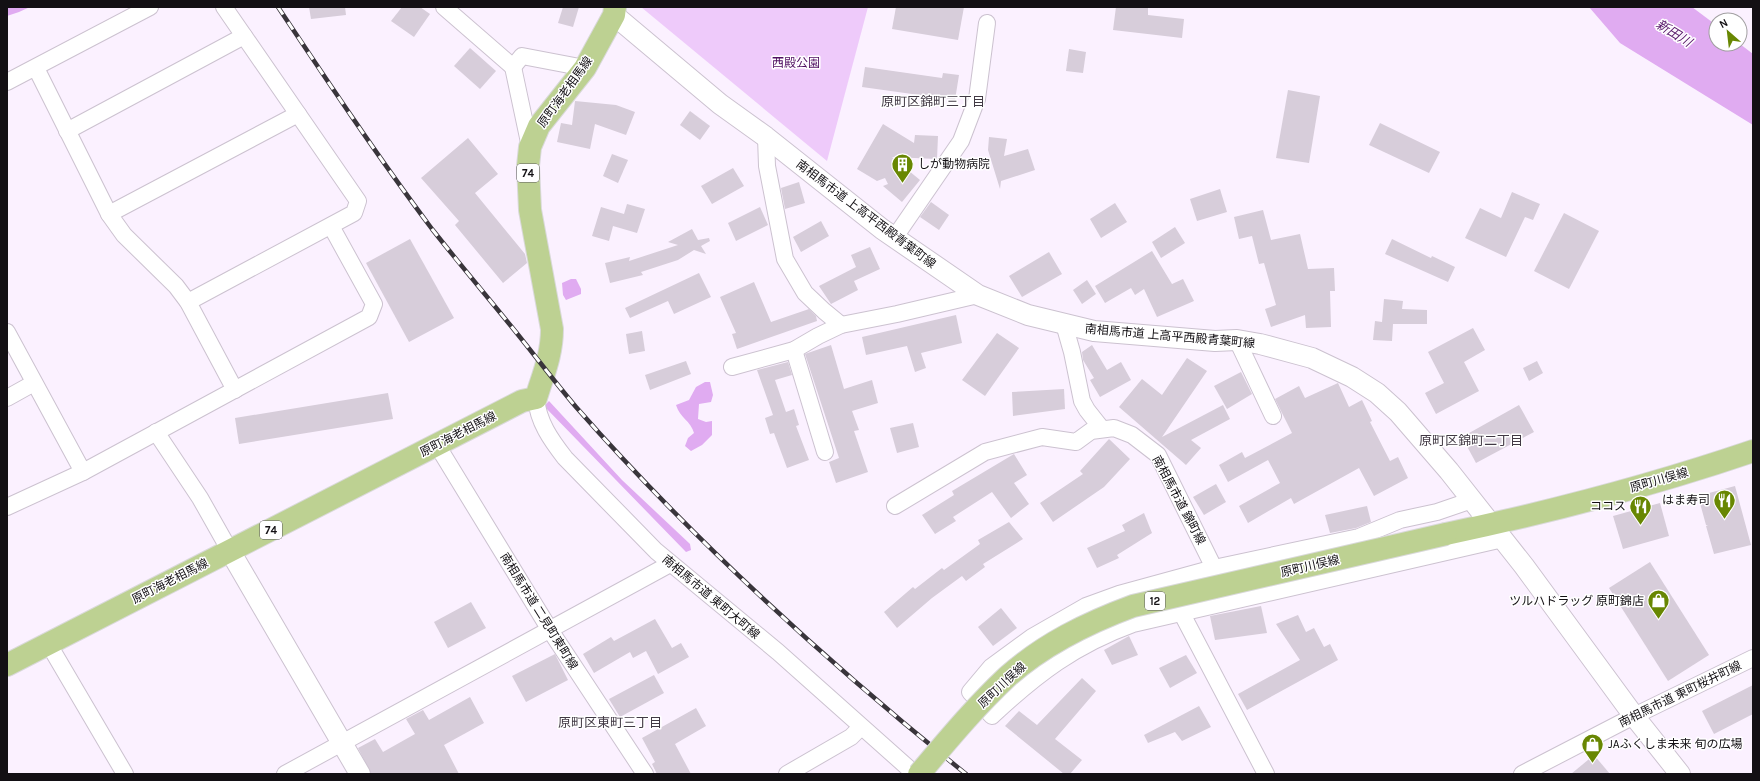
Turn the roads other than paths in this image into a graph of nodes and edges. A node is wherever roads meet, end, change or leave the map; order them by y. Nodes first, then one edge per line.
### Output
1 (150, 7) edge
2 (224, 7) edge
3 (444, 7) edge
4 (614, 11) edge
5 (987, 24) dead end
6 (244, 36) junction
7 (513, 67) junction
8 (36, 68) junction
9 (585, 68) junction
10 (7, 82) edge
11 (298, 114) junction
12 (67, 131) junction
13 (766, 137) junction
14 (530, 147) junction
15 (109, 214) junction
16 (331, 226) junction
17 (895, 237) junction
18 (978, 295) junction
19 (188, 302) junction
20 (1064, 324) junction
21 (842, 325) junction
22 (7, 332) edge
23 (1237, 340) junction
24 (794, 350) junction
25 (732, 367) dead end
26 (34, 383) junction
27 (235, 390) junction
28 (7, 398) edge
29 (536, 398) junction
30 (1273, 416) dead end
31 (1102, 429) junction
32 (156, 432) junction
33 (436, 445) junction
34 (1753, 451) edge
35 (825, 452) dead end
36 (83, 472) junction
37 (1472, 500) junction
38 (896, 506) dead end
39 (7, 507) edge
40 (1497, 532) junction
41 (230, 551) junction
42 (670, 564) junction
43 (1215, 571) junction
44 (1181, 612) junction
45 (550, 630) junction
46 (48, 643) junction
47 (1753, 658) edge
48 (7, 665) edge
49 (1634, 716) junction
50 (861, 727) junction
51 (342, 743) junction
52 (125, 774) edge
53 (285, 774) edge
54 (360, 774) edge
55 (645, 774) edge
56 (787, 774) edge
57 (914, 774) edge
58 (1266, 774) edge
59 (1522, 774) edge
60 (1680, 774) edge

1 - 8 street
2 - 6 street
3 - 7 street
4 - 9 main road, 原町海老相馬線 / 74
4 - 13 street, 南相馬市道 上高平西殿青葉町線
5 - 17 street
6 - 11 street
6 - 12 street
7 - 9 street
7 - 14 street
8 - 10 street
8 - 12 street
9 - 14 main road, 原町海老相馬線 / 74
11 - 15 street
11 - 16 street
12 - 15 street
13 - 17 street, 南相馬市道 上高平西殿青葉町線
13 - 21 street
14 - 29 main road, 原町海老相馬線 / 74
15 - 19 street
16 - 19 street
16 - 27 street
17 - 18 street, 南相馬市道 上高平西殿青葉町線
18 - 20 street, 南相馬市道 上高平西殿青葉町線
18 - 21 street
19 - 27 street
20 - 23 street, 南相馬市道 上高平西殿青葉町線
20 - 31 street
21 - 24 street
22 - 26 street
23 - 30 street
23 - 37 street, 南相馬市道 上高平西殿青葉町線
24 - 25 street
24 - 35 street
26 - 28 street
26 - 36 street
27 - 32 street
29 - 33 main road, 原町海老相馬線 / 74
29 - 42 street, 南相馬市道 東町大町線
31 - 38 street
31 - 43 street, 南相馬市道 錦町線
32 - 36 street
32 - 41 street
33 - 41 main road, 原町海老相馬線 / 74
33 - 45 street, 南相馬市道 二見町東町線
34 - 40 main road, 原町川俣線 / 12
36 - 39 street
37 - 40 street, 南相馬市道 上高平西殿青葉町線
37 - 43 street
40 - 44 street
40 - 49 street, 南相馬市道 上高平西殿青葉町線
40 - 57 main road, 原町川俣線 / 12, bridge
41 - 46 main road, 原町海老相馬線 / 74
41 - 51 street
42 - 45 street
42 - 50 street, 南相馬市道 東町大町線
43 - 44 street
44 - 58 street
45 - 51 street
45 - 55 street, 南相馬市道 二見町東町線
46 - 48 main road, 原町海老相馬線 / 74
46 - 52 street
47 - 49 street, 南相馬市道 東町桜井町線
49 - 59 street, 南相馬市道 東町桜井町線
49 - 60 street, 南相馬市道 上高平西殿青葉町線
50 - 56 street
50 - 57 street, 南相馬市道 東町大町線
51 - 53 street
51 - 54 street

